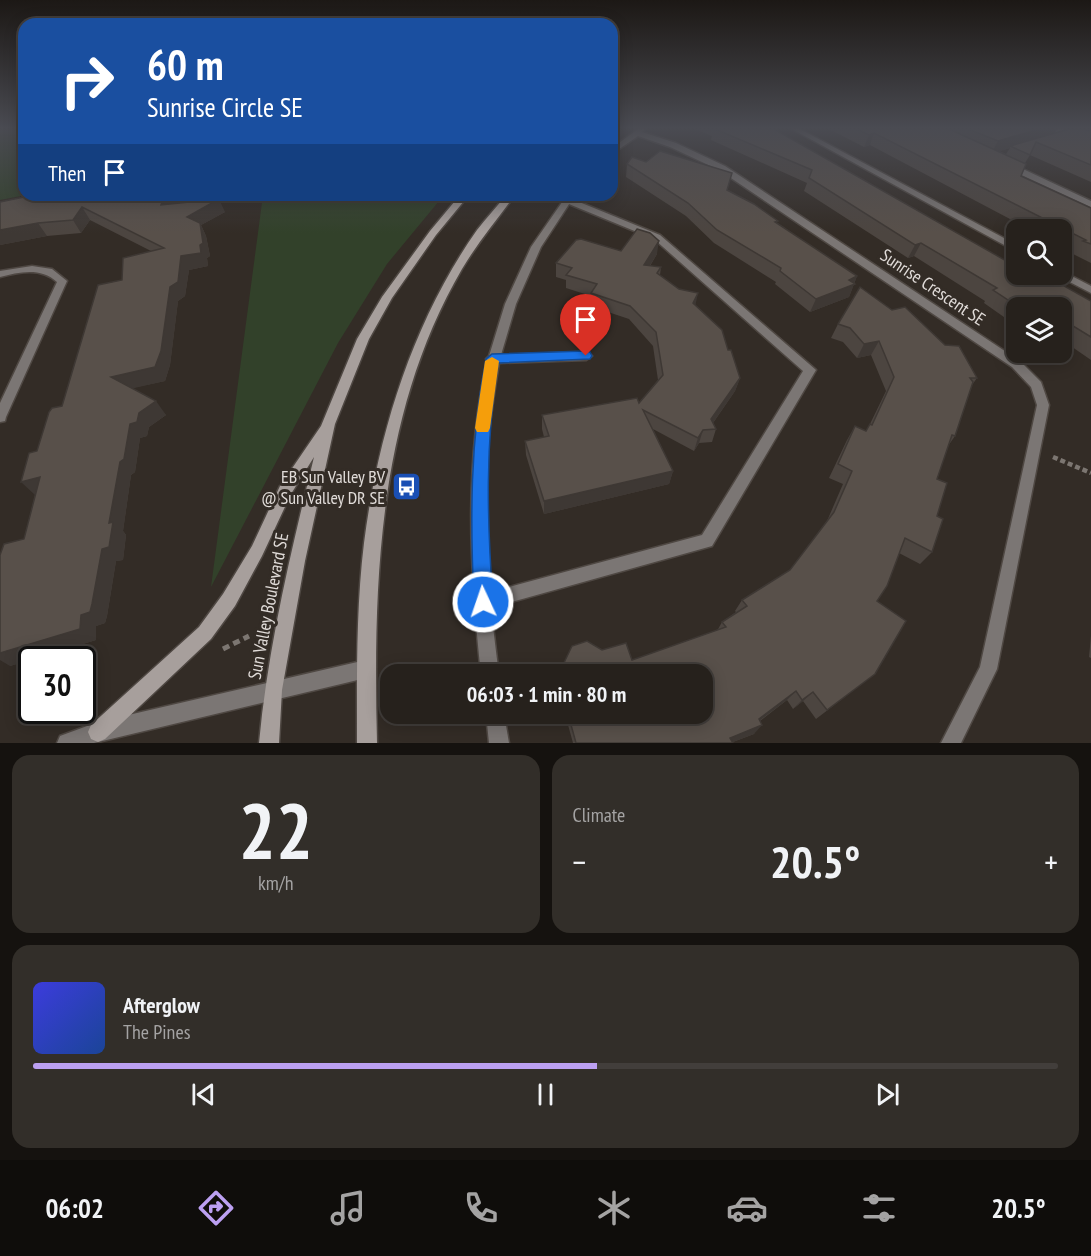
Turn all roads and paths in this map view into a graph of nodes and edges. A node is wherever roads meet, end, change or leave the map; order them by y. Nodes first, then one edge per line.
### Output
1 (713, 164) edge
2 (859, 164) edge
3 (1004, 164) edge
4 (460, 201) edge
5 (506, 201) edge
6 (566, 201) edge
7 (578, 201) edge
8 (1091, 204) edge
9 (1006, 243) edge
10 (0, 274) edge
11 (1072, 280) edge
12 (1091, 290) edge
13 (586, 356) dead end
14 (492, 359) junction
15 (0, 417) edge
16 (328, 424) junction
17 (1032, 448) junction
18 (1091, 473) edge
19 (483, 602) junction
20 (249, 636) dead end
21 (224, 649) dead end
22 (489, 664) edge
23 (366, 669) junction
24 (273, 690) junction
25 (496, 724) edge
26 (98, 732) junction
27 (67, 743) edge
28 (269, 743) edge
29 (367, 743) edge
30 (499, 743) edge
31 (951, 743) edge

1 - 17 street, Sunrise Crescent SE
2 - 9 street
3 - 8 street
4 - 16 main road, Sun Valley Boulevard SE
5 - 23 main road
6 - 14 street
7 - 19 street
10 - 15 street
11 - 12 street
13 - 14 street
14 - 19 street
16 - 24 main road, Sun Valley Boulevard SE
16 - 26 main road
17 - 18 path
17 - 31 street, Sunrise Crescent SE
19 - 22 street
20 - 21 path
23 - 24 street
23 - 29 main road
24 - 26 street
24 - 28 main road, Sun Valley Boulevard SE
25 - 30 street
26 - 27 street

